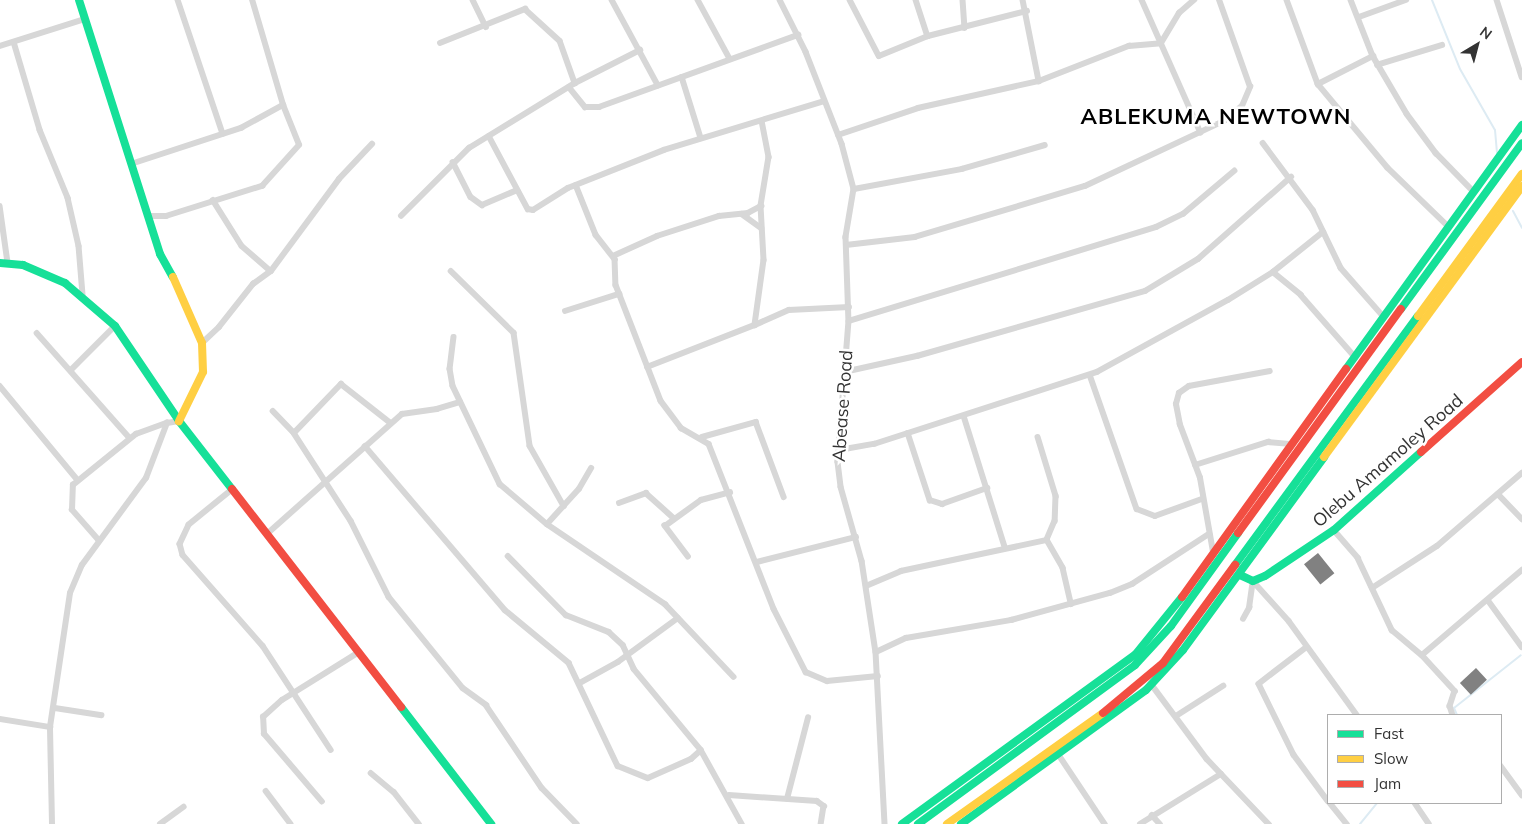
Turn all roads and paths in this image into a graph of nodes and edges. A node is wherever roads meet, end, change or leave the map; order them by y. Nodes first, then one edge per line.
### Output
1 (79, 0) edge
2 (178, 0) edge
3 (252, 0) edge
4 (473, 0) edge
5 (612, 0) edge
6 (698, 0) edge
7 (780, 0) edge
8 (850, 0) edge
9 (916, 0) edge
10 (963, 0) edge
11 (1024, 0) edge
12 (1142, 0) edge
13 (1194, 0) edge
14 (1219, 0) edge
15 (1287, 0) edge
16 (1351, 0) edge
17 (1406, 0) edge
18 (1497, 0) edge
19 (1027, 11) junction
20 (1359, 17) junction
21 (85, 19) junction
22 (486, 27) junction
23 (966, 28) junction
24 (798, 35) junction
25 (928, 36) junction
26 (14, 42) junction
27 (440, 43) dead end
28 (1161, 43) junction
29 (1442, 45) dead end
30 (0, 46) edge
31 (640, 50) junction
32 (1372, 56) junction
33 (730, 59) junction
34 (1377, 65) junction
35 (682, 77) junction
36 (1522, 77) edge
37 (1039, 81) junction
38 (575, 83) junction
39 (1318, 84) junction
40 (658, 85) junction
41 (569, 87) junction
42 (824, 101) junction
43 (283, 105) junction
44 (762, 121) junction
45 (1522, 125) edge
46 (1201, 133) junction
47 (223, 134) junction
48 (838, 135) junction
49 (489, 136) junction
50 (700, 138) junction
51 (1262, 143) dead end
52 (1522, 143) edge
53 (372, 144) dead end
54 (1045, 145) dead end
55 (453, 162) junction
56 (134, 163) junction
57 (1234, 171) dead end
58 (1522, 174) edge
59 (1291, 177) junction
60 (576, 185) junction
61 (1522, 186) edge
62 (854, 189) junction
63 (518, 190) junction
64 (1474, 192) junction
65 (213, 200) junction
66 (0, 206) edge
67 (761, 206) junction
68 (742, 214) junction
69 (149, 216) junction
70 (401, 216) dead end
71 (1449, 227) junction
72 (761, 228) junction
73 (1323, 232) junction
74 (846, 245) junction
75 (613, 256) junction
76 (4, 263) edge
77 (271, 271) junction
78 (451, 271) dead end
79 (1273, 272) junction
80 (619, 294) junction
81 (83, 296) junction
82 (849, 307) junction
83 (565, 311) dead end
84 (1384, 317) junction
85 (849, 321) junction
86 (755, 325) junction
87 (115, 326) junction
88 (36, 333) dead end
89 (1383, 335) junction
90 (454, 338) dead end
91 (202, 343) junction
92 (1396, 345) junction
93 (1355, 357) junction
94 (1522, 362) edge
95 (647, 367) junction
96 (71, 370) junction
97 (1270, 371) dead end
98 (844, 372) junction
99 (1090, 375) junction
100 (0, 386) edge
101 (460, 402) junction
102 (273, 411) dead end
103 (964, 416) junction
104 (179, 422) junction
105 (391, 422) junction
106 (167, 423) junction
107 (294, 433) junction
108 (908, 433) junction
109 (702, 437) junction
110 (1038, 437) dead end
111 (130, 438) junction
112 (1292, 444) junction
113 (365, 446) junction
114 (839, 450) junction
115 (1195, 465) junction
116 (591, 468) dead end
117 (1522, 473) edge
118 (77, 479) junction
119 (325, 480) junction
120 (1274, 486) junction
121 (987, 488) junction
122 (232, 490) junction
123 (730, 492) junction
124 (1498, 494) junction
125 (1288, 496) junction
126 (784, 497) dead end
127 (1202, 499) junction
128 (618, 503) dead end
129 (564, 506) junction
130 (674, 518) junction
131 (1522, 519) edge
132 (547, 524) junction
133 (1334, 530) junction
134 (1228, 531) junction
135 (268, 533) junction
136 (1209, 534) junction
137 (1237, 536) junction
138 (856, 537) junction
139 (1047, 540) junction
140 (99, 541) junction
141 (1004, 548) junction
142 (1213, 552) junction
143 (508, 556) dead end
144 (688, 557) dead end
145 (757, 562) junction
146 (1522, 570) edge
147 (1240, 574) junction
148 (1253, 581) junction
149 (866, 586) junction
150 (1372, 588) junction
151 (1488, 600) junction
152 (1071, 604) junction
153 (678, 618) junction
154 (1243, 619) dead end
155 (1522, 646) edge
156 (1306, 648) junction
157 (359, 652) junction
158 (876, 652) junction
159 (1422, 654) junction
160 (626, 656) junction
161 (878, 676) junction
162 (734, 677) dead end
163 (580, 683) junction
164 (1152, 685) junction
165 (1223, 686) dead end
166 (294, 695) junction
167 (55, 708) junction
168 (1356, 714) edge
169 (1453, 714) edge
170 (101, 715) dead end
171 (1106, 715) junction
172 (1176, 716) junction
173 (808, 718) dead end
174 (0, 719) edge
175 (50, 727) junction
176 (330, 750) dead end
177 (701, 750) junction
178 (1058, 755) junction
179 (1502, 767) edge
180 (372, 773) dead end
181 (1221, 774) junction
182 (266, 791) dead end
183 (1522, 794) edge
184 (729, 796) junction
185 (787, 799) junction
186 (1327, 799) edge
187 (322, 802) dead end
188 (1331, 804) edge
189 (1416, 804) edge
190 (183, 807) dead end
191 (1152, 815) junction
192 (52, 824) edge
193 (160, 824) edge
194 (291, 824) edge
195 (419, 824) edge
196 (491, 824) edge
197 (577, 824) edge
198 (742, 824) edge
199 (821, 824) edge
200 (885, 824) edge
201 (902, 824) edge
202 (918, 824) edge
203 (947, 824) edge
204 (961, 824) edge
205 (1105, 824) edge
206 (1140, 824) edge
207 (1160, 824) edge
208 (1269, 824) edge
209 (1347, 824) edge
210 (1429, 824) edge

1 - 21 street
2 - 47 street
3 - 43 street
4 - 22 street
5 - 31 street
6 - 33 street
7 - 24 street, Abease Road
8 - 25 street
9 - 25 street
10 - 23 street
11 - 19 street
12 - 28 street
13 - 28 street
14 - 46 street
15 - 39 street
16 - 20 street
17 - 20 street
18 - 36 street
19 - 23 street
19 - 37 street
20 - 32 street
21 - 26 street
21 - 56 street
22 - 27 street
22 - 38 street
23 - 25 street
24 - 33 street
24 - 42 street, Abease Road
26 - 30 street
26 - 81 street
28 - 37 street
28 - 46 street
29 - 34 street
31 - 38 street
31 - 40 street
32 - 34 street
32 - 39 street
33 - 35 street
34 - 64 street
35 - 40 street
35 - 50 street
37 - 48 street
38 - 41 street
39 - 71 street
40 - 41 street
41 - 49 street
42 - 44 street
42 - 48 street, Abease Road
43 - 47 street
43 - 65 street
44 - 50 street
44 - 67 street
45 - 64 street
46 - 74 street
47 - 56 street
48 - 62 street, Abease Road
49 - 55 street
49 - 63 street
50 - 60 street
51 - 59 street
52 - 89 street
53 - 77 street
54 - 62 street
55 - 63 street
55 - 70 street
56 - 69 street
57 - 85 street
58 - 92 street
59 - 73 street
59 - 98 street
60 - 63 street
60 - 75 street
61 - 147 street
62 - 74 street, Abease Road
64 - 71 street
65 - 69 street
65 - 77 street
66 - 76 street
67 - 68 street
67 - 72 street
68 - 72 street
68 - 75 street
69 - 91 street
71 - 84 street
72 - 86 street
73 - 79 street
73 - 84 street
74 - 82 street, Abease Road
75 - 80 street
76 - 81 street
77 - 91 street
78 - 129 street
79 - 93 street
79 - 99 street
80 - 83 street
80 - 95 street
81 - 87 street
82 - 85 street, Abease Road
82 - 86 street
84 - 93 street
85 - 98 street, Abease Road
86 - 95 street
87 - 96 street
87 - 104 street
88 - 96 street
89 - 92 street
89 - 120 street
90 - 101 street
91 - 104 street
92 - 125 street
93 - 112 street
94 - 133 street, Olebu Amamoley Road
95 - 109 street
96 - 111 street
97 - 115 street
98 - 114 street, Abease Road
99 - 103 street
99 - 127 street
100 - 118 street
101 - 105 street
101 - 132 street
102 - 107 street
103 - 108 street
103 - 121 street
104 - 106 street
104 - 122 street
105 - 107 street
105 - 113 street
106 - 111 street
106 - 140 street
107 - 119 street
108 - 114 street
108 - 121 street
109 - 123 street
109 - 126 street
110 - 139 street
111 - 118 street
112 - 115 street
112 - 134 street
113 - 119 street
113 - 163 street
114 - 138 street, Abease Road
115 - 127 street
116 - 129 street
117 - 124 street
118 - 140 street
119 - 135 street
119 - 197 street
120 - 125 street
120 - 137 street
121 - 141 street
122 - 135 street
122 - 166 street
123 - 130 street
123 - 145 street
124 - 131 street
124 - 150 street
125 - 171 street
127 - 136 street
128 - 130 street
129 - 132 street
130 - 144 street
132 - 153 street
133 - 148 street, Olebu Amamoley Road
133 - 150 street
134 - 137 street
134 - 142 street
135 - 157 street
136 - 142 street
136 - 152 street
137 - 202 street
138 - 145 street
138 - 149 street, Abease Road
139 - 141 street
139 - 152 street
140 - 167 street
141 - 149 street
142 - 201 street
143 - 160 street
145 - 161 street
146 - 151 street
147 - 148 street
147 - 164 street
148 - 154 street
148 - 156 street
149 - 158 street, Abease Road
150 - 159 street
151 - 155 street
151 - 159 street
152 - 158 street
153 - 160 street
153 - 162 street
156 - 168 street
156 - 186 street
157 - 166 street
157 - 196 street
158 - 161 street, Abease Road
159 - 169 street
160 - 163 street
160 - 177 street
161 - 200 street, Abease Road
163 - 177 street
164 - 171 street
164 - 172 street
165 - 172 street
166 - 176 street
166 - 187 street
167 - 170 street
167 - 175 street
171 - 178 street
171 - 203 street
172 - 181 street
173 - 185 street
174 - 175 street
175 - 192 street
177 - 184 street
178 - 204 street
178 - 205 street
179 - 183 street
180 - 195 street
181 - 191 street
181 - 208 street
182 - 194 street
184 - 185 street
184 - 198 street
185 - 199 street
188 - 209 street
189 - 210 street
190 - 193 street
191 - 206 street
191 - 207 street

